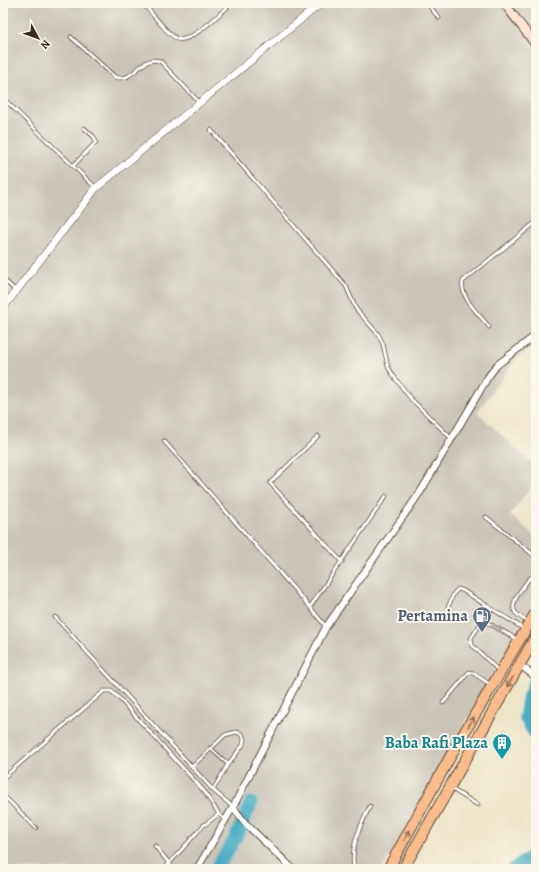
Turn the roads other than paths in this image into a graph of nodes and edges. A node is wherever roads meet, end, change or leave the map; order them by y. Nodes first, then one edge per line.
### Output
1 (144, 3) edge
2 (232, 3) edge
3 (322, 3) edge
4 (427, 3) edge
5 (504, 3) edge
6 (439, 18) dead end
7 (71, 37) dead end
8 (536, 45) edge
9 (3, 98) edge
10 (200, 103) junction
11 (84, 128) dead end
12 (211, 130) dead end
13 (73, 166) junction
14 (96, 188) junction
15 (536, 222) edge
16 (3, 279) edge
17 (16, 291) junction
18 (3, 308) edge
19 (489, 327) dead end
20 (536, 335) edge
21 (318, 436) dead end
22 (453, 439) junction
23 (164, 441) dead end
24 (386, 496) dead end
25 (486, 517) dead end
26 (536, 557) edge
27 (342, 562) junction
28 (536, 578) edge
29 (310, 607) junction
30 (446, 612) dead end
31 (536, 612) edge
32 (55, 617) dead end
33 (528, 626) junction
34 (326, 627) junction
35 (536, 636) edge
36 (519, 640) junction
37 (524, 668) junction
38 (500, 672) junction
39 (536, 677) edge
40 (492, 686) junction
41 (444, 703) dead end
42 (210, 748) junction
43 (454, 750) junction
44 (468, 757) junction
45 (448, 761) junction
46 (228, 764) junction
47 (192, 767) junction
48 (461, 768) junction
49 (3, 778) edge
50 (450, 788) junction
51 (213, 790) junction
52 (3, 795) edge
53 (478, 805) dead end
54 (370, 806) dead end
55 (233, 807) junction
56 (219, 814) junction
57 (225, 821) junction
58 (36, 828) dead end
59 (155, 846) dead end
60 (170, 863) junction
61 (164, 869) edge
62 (174, 869) edge
63 (198, 869) edge
64 (293, 869) edge
65 (354, 869) edge
66 (388, 869) edge
67 (403, 869) edge

1 - 2 lane
3 - 10 street
4 - 6 lane
5 - 8 main road
7 - 10 lane
9 - 13 lane
10 - 14 street
11 - 13 lane
12 - 22 lane
13 - 14 lane
14 - 17 street
15 - 19 lane
16 - 17 lane
17 - 18 street
20 - 22 street
21 - 27 lane
22 - 34 street
23 - 29 lane
24 - 27 lane
25 - 26 lane
27 - 29 lane
28 - 33 lane
29 - 34 lane
30 - 33 lane
31 - 33 highway
32 - 47 lane
33 - 36 highway
34 - 55 street
35 - 37 highway
36 - 38 highway
38 -> 36 lane
37 - 39 street
37 -> 44 highway
38 - 40 highway
40 - 41 lane
43 -> 40 highway
42 - 46 lane
42 - 46 lane
42 - 47 lane
43 - 44 highway
43 - 45 highway
44 - 48 highway
45 - 48 highway
66 -> 45 highway
46 - 51 lane
47 - 51 lane
48 - 50 highway
49 - 56 lane
50 - 53 lane
50 - 67 highway
51 - 55 lane
52 - 58 lane
54 - 65 lane
55 - 57 street
55 - 64 street
56 - 57 lane
56 - 60 lane
57 - 63 street
59 - 60 lane
60 - 61 lane
60 - 62 lane

